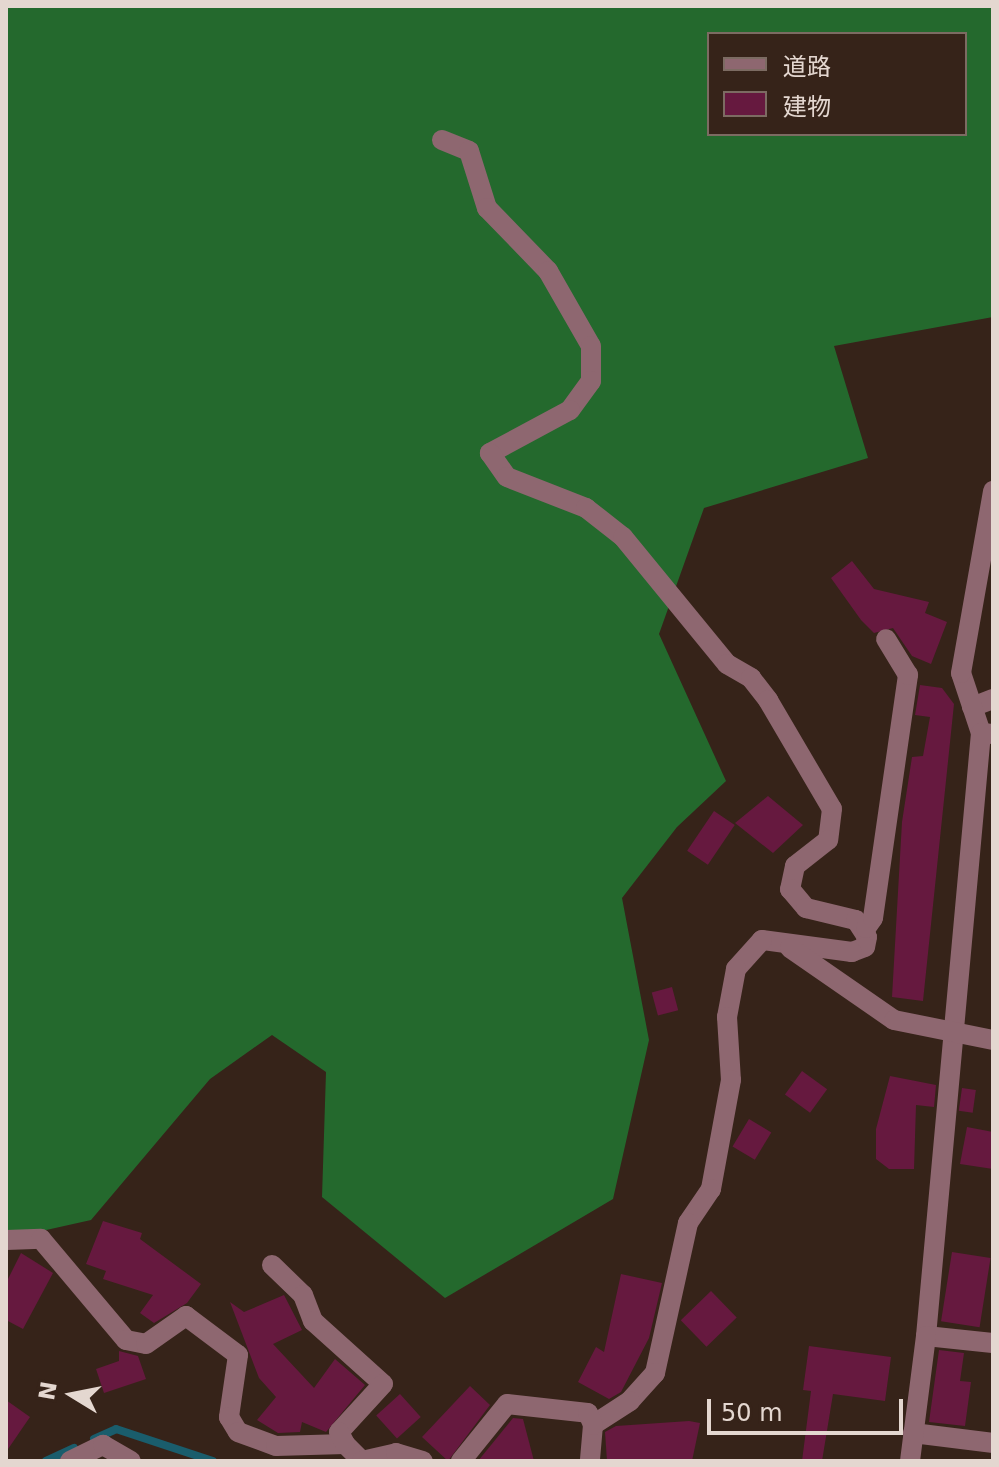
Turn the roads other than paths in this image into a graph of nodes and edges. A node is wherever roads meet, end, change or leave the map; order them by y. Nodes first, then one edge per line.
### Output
1 (442, 140) dead end
2 (993, 491) edge
3 (886, 639) dead end
4 (993, 699) edge
5 (972, 707) junction
6 (987, 733) edge
7 (866, 928) junction
8 (780, 941) junction
9 (956, 1037) junction
10 (993, 1040) edge
11 (6, 1240) edge
12 (272, 1265) dead end
13 (926, 1336) junction
14 (993, 1343) edge
15 (593, 1425) junction
16 (913, 1433) junction
17 (993, 1443) edge
18 (345, 1444) junction
19 (70, 1461) edge
20 (131, 1461) edge
21 (362, 1461) edge
22 (423, 1461) edge
23 (461, 1461) edge
24 (590, 1461) edge
25 (910, 1461) edge

1 - 7 street
2 - 5 street
3 - 7 street
4 - 5 street
5 - 6 street
6 - 9 street
7 - 8 street
8 - 9 street
8 - 15 street
9 - 10 street
9 - 13 street
11 - 18 street
12 - 18 street
13 - 14 street
13 - 16 street
15 - 23 street
15 - 24 street
16 - 17 street
16 - 25 street
18 - 21 street
19 - 20 street
21 - 22 street

